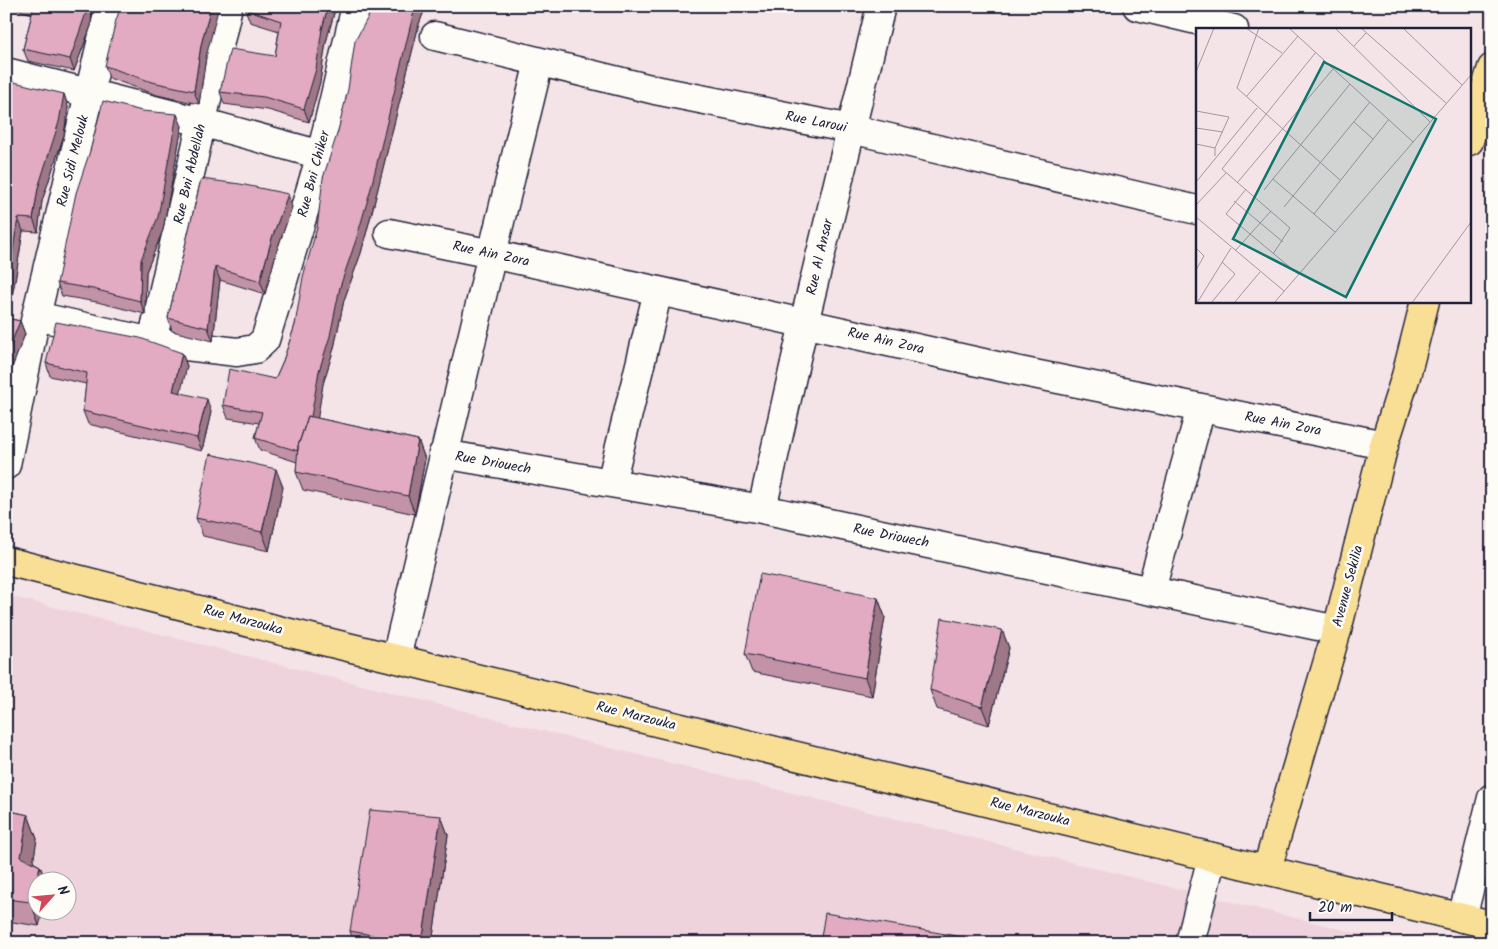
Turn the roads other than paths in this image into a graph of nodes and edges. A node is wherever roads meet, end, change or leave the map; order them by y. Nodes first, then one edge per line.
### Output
1 (110, 6) edge
2 (228, 6) edge
3 (356, 6) edge
4 (881, 6) edge
5 (1137, 6) edge
6 (1230, 28) edge
7 (435, 36) dead end
8 (539, 62) junction
9 (6, 72) edge
10 (1482, 80) edge
11 (90, 93) junction
12 (202, 122) junction
13 (851, 129) junction
14 (1470, 136) edge
15 (321, 155) junction
16 (1196, 210) edge
17 (389, 233) dead end
18 (492, 254) junction
19 (658, 291) junction
20 (1425, 302) edge
21 (36, 316) junction
22 (804, 323) junction
23 (152, 342) junction
24 (1201, 408) junction
25 (1384, 445) junction
26 (443, 454) junction
27 (6, 465) edge
28 (611, 483) junction
29 (762, 510) junction
30 (6, 561) edge
31 (1151, 590) junction
32 (1336, 630) junction
33 (396, 658) junction
34 (1492, 798) edge
35 (1212, 857) junction
36 (1267, 869) junction
37 (1462, 918) junction
38 (1492, 925) edge
39 (1190, 943) edge

1 - 11 street, Rue Sidi Melouk
2 - 12 street, Rue Bni Abdellah
3 - 15 street, Rue Bni Chiker
4 - 13 street, Rue Al Ansar
5 - 6 street
7 - 8 street, Rue Laroui
8 - 13 street, Rue Laroui
8 - 18 street
9 - 11 street
10 - 14 main road
11 - 12 street
11 - 21 street, Rue Sidi Melouk
12 - 15 street
12 - 23 street, Rue Bni Abdellah
13 - 16 street, Rue Laroui
13 - 22 street, Rue Al Ansar
15 - 23 street, Rue Bni Chiker
17 - 18 street, Rue Ain Zora
18 - 19 street, Rue Ain Zora
18 - 26 street
19 - 22 street, Rue Ain Zora
19 - 28 street
20 - 25 main road, Avenue Sekilia
21 - 23 street
21 - 27 street, Rue Sidi Melouk
22 - 24 street, Rue Ain Zora
22 - 29 street, Rue Al Ansar
24 - 25 street, Rue Ain Zora
24 - 31 street
25 - 32 main road, Avenue Sekilia
26 - 28 street, Rue Driouech
26 - 33 street
28 - 29 street, Rue Driouech
29 - 31 street, Rue Driouech
30 - 33 main road, Rue Marzouka
31 - 32 street, Rue Driouech
32 - 36 main road, Avenue Sekilia
33 - 35 main road, Rue Marzouka
34 - 37 street
35 - 36 main road, Rue Marzouka
35 - 39 street
36 - 37 main road, Rue Marzouka
37 - 38 main road, Rue Marzouka

